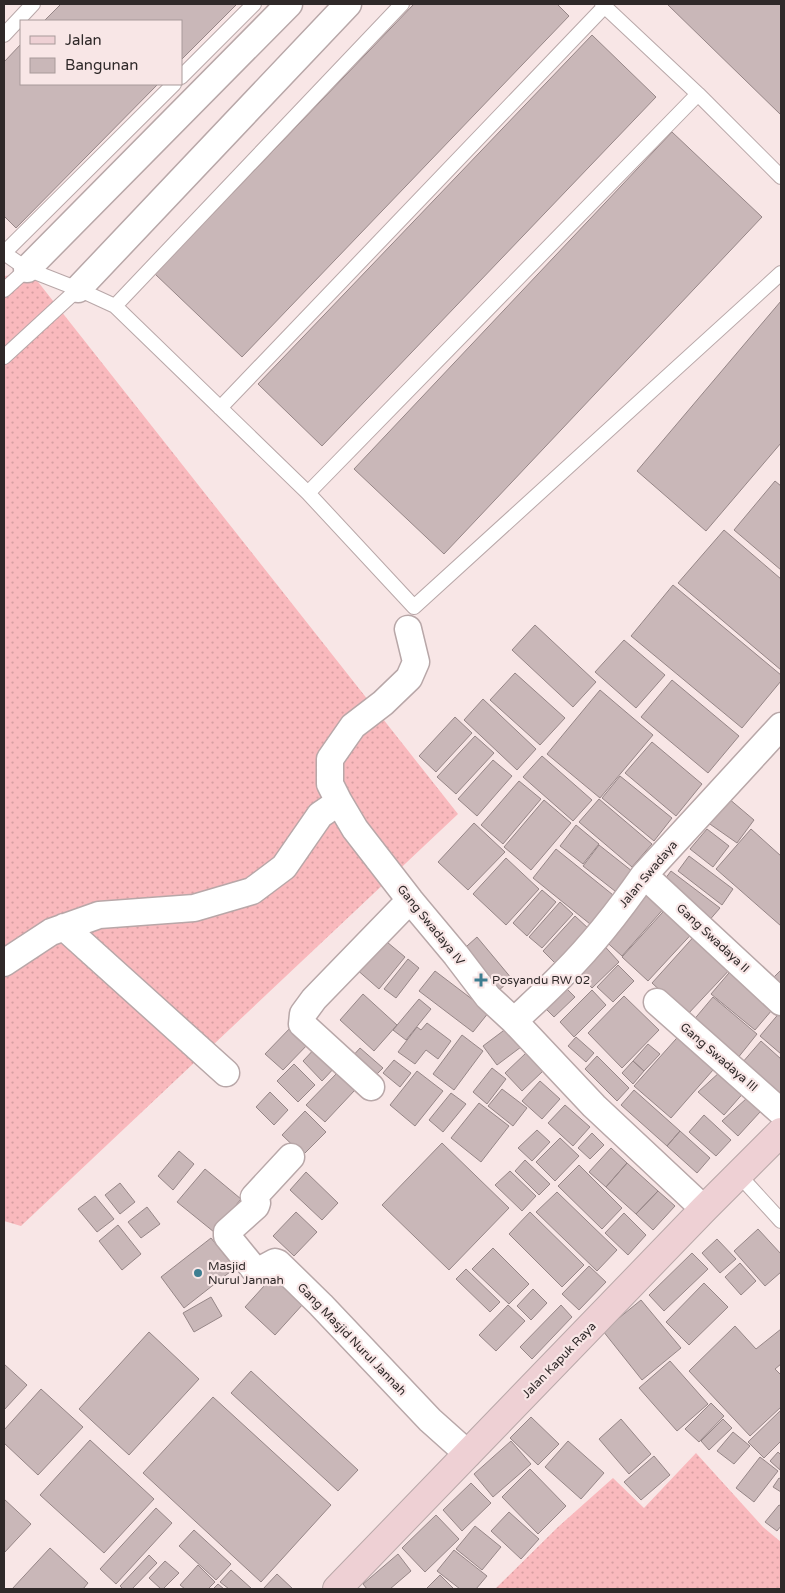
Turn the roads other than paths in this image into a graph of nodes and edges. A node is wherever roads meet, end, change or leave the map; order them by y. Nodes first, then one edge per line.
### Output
1 (33, 4) edge
2 (254, 4) edge
3 (289, 4) edge
4 (348, 4) edge
5 (402, 4) edge
6 (604, 5) edge
7 (4, 35) edge
8 (182, 76) edge
9 (173, 85) edge
10 (698, 94) junction
11 (781, 177) edge
12 (4, 253) edge
13 (27, 269) junction
14 (781, 273) edge
15 (78, 289) junction
16 (4, 290) edge
17 (115, 306) junction
18 (4, 357) edge
19 (220, 408) junction
20 (308, 493) junction
21 (411, 618) junction
22 (781, 726) edge
23 (338, 802) junction
24 (644, 875) junction
25 (410, 900) junction
26 (64, 927) junction
27 (4, 963) edge
28 (657, 1002) dead end
29 (781, 1002) edge
30 (514, 1021) junction
31 (226, 1074) dead end
32 (371, 1087) dead end
33 (781, 1112) edge
34 (781, 1132) edge
35 (291, 1157) dead end
36 (738, 1174) junction
37 (704, 1209) junction
38 (781, 1221) edge
39 (468, 1454) junction
40 (337, 1589) edge

1 - 7 lane
2 - 8 lane
3 - 13 street
4 - 15 street
5 - 17 lane
6 - 10 lane
6 - 19 lane
9 - 12 lane
10 - 11 lane
10 - 20 lane
12 - 13 lane
13 - 15 lane
13 - 16 lane
14 - 21 lane
15 - 17 lane
15 - 18 lane
17 - 19 lane
19 - 20 lane
20 - 21 lane
21 - 23 street, Gang Swadaya IV
22 - 24 street, Jalan Swadaya
23 - 25 street, Gang Swadaya IV
23 - 26 street
24 - 29 street, Gang Swadaya II
24 - 30 street, Jalan Swadaya
25 - 30 street, Gang Swadaya IV
25 - 32 street
26 - 27 street
26 - 31 street
28 - 33 street, Gang Swadaya III
30 - 37 street, Gang Swadaya IV
34 - 36 main road, Jalan Kapuk Raya
35 - 39 street, Gang Masjid Nurul Jannah
36 - 37 main road, Jalan Kapuk Raya
36 - 38 lane
37 - 39 main road, Jalan Kapuk Raya
39 - 40 main road, Jalan Kapuk Raya

